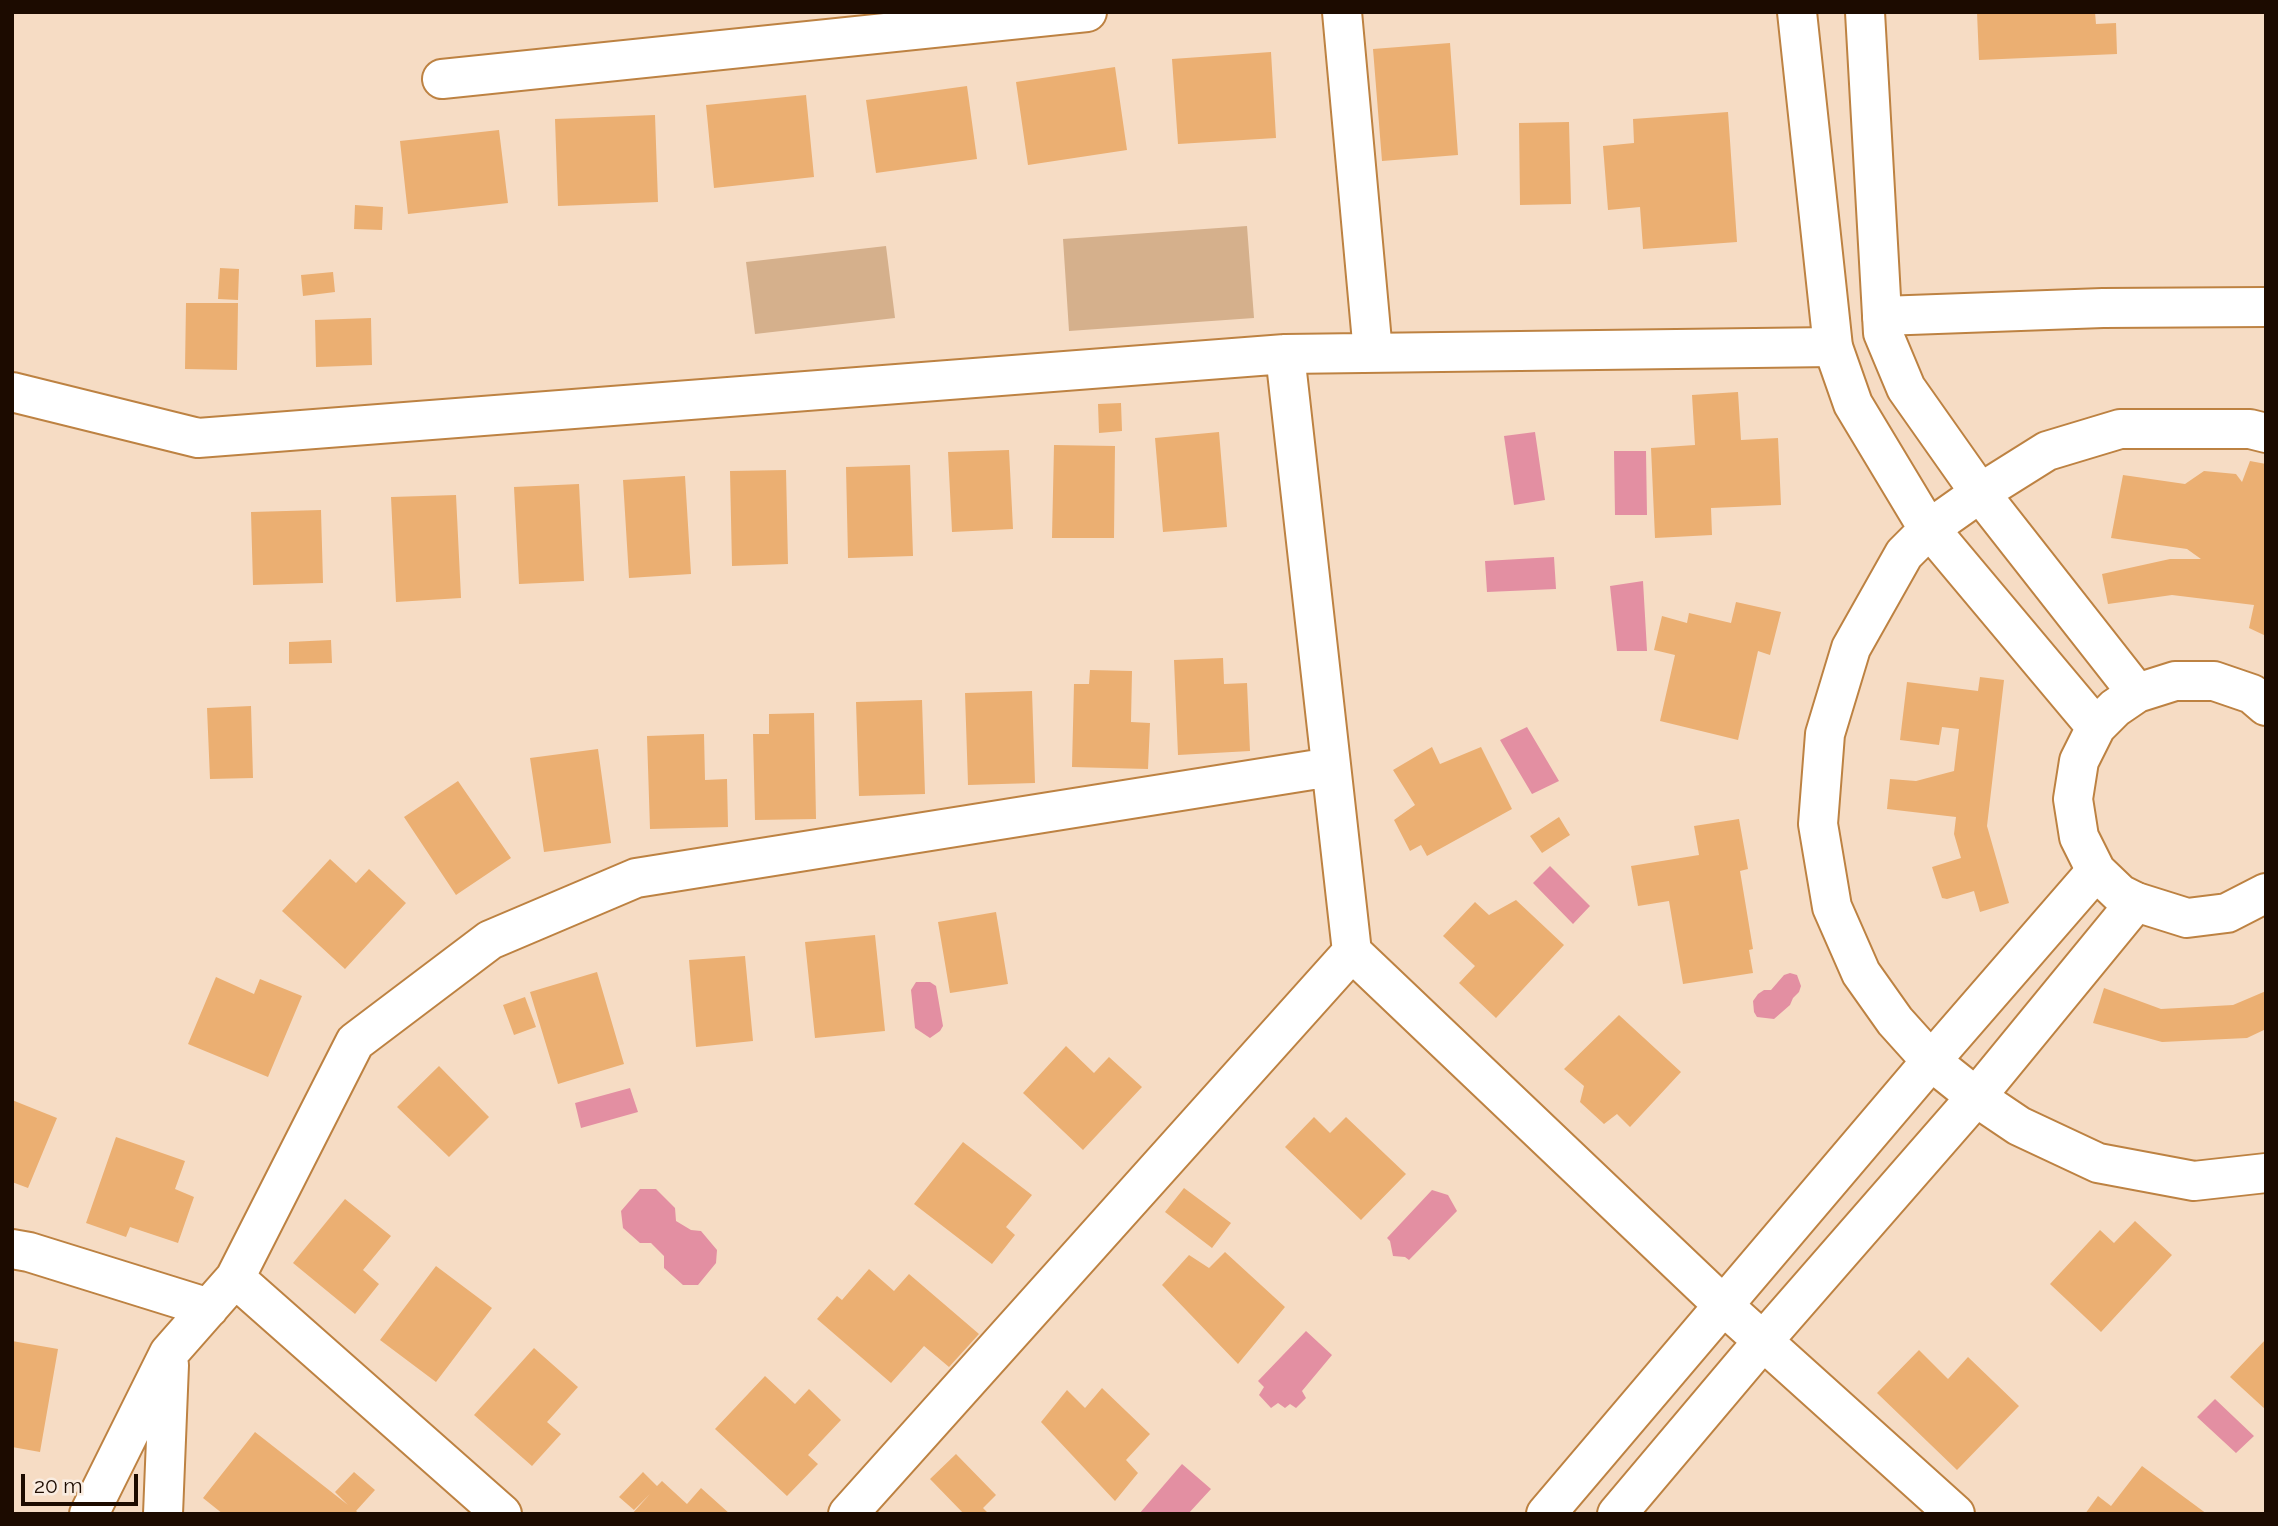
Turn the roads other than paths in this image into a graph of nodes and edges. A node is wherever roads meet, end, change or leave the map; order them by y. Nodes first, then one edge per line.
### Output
1 (1087, 12) edge
2 (1342, 12) edge
3 (1797, 12) edge
4 (1865, 12) edge
5 (442, 79) dead end
6 (2266, 307) edge
7 (1882, 316) junction
8 (1833, 347) junction
9 (1373, 353) junction
10 (1285, 354) junction
11 (12, 392) edge
12 (2266, 433) edge
13 (1980, 493) junction
14 (1929, 528) junction
15 (2137, 693) junction
16 (2266, 706) edge
17 (2096, 727) junction
18 (1331, 767) junction
19 (2096, 871) junction
20 (2265, 896) edge
21 (2136, 902) junction
22 (1352, 952) junction
23 (1931, 1061) junction
24 (1976, 1097) junction
25 (2266, 1172) edge
26 (12, 1249) edge
27 (235, 1278) junction
28 (1724, 1306) junction
29 (209, 1308) junction
30 (1763, 1341) junction
31 (169, 1353) junction
32 (89, 1514) edge
33 (163, 1514) edge
34 (502, 1514) edge
35 (848, 1514) edge
36 (1546, 1514) edge
37 (1617, 1514) edge
38 (1955, 1514) edge

1 - 5 street
2 - 9 street
3 - 8 street
4 - 7 street
6 - 7 street
7 - 13 street
8 - 9 street
8 - 14 street
9 - 10 street
10 - 11 street
10 - 18 street
12 - 13 street
13 - 14 street
13 - 15 street
14 - 17 street
14 - 23 street
15 - 16 street
15 - 17 street
17 - 19 street
18 - 22 street
18 - 27 street
19 - 21 street
19 - 23 street
20 - 21 street
21 - 24 street
22 - 28 street
22 - 35 street
23 - 24 street
23 - 28 street
24 - 25 street
24 - 30 street
26 - 29 street
27 - 29 street
27 - 34 street
28 - 30 street
28 - 36 street
29 - 31 street
30 - 37 street
30 - 38 street
31 - 32 street
31 - 33 street

